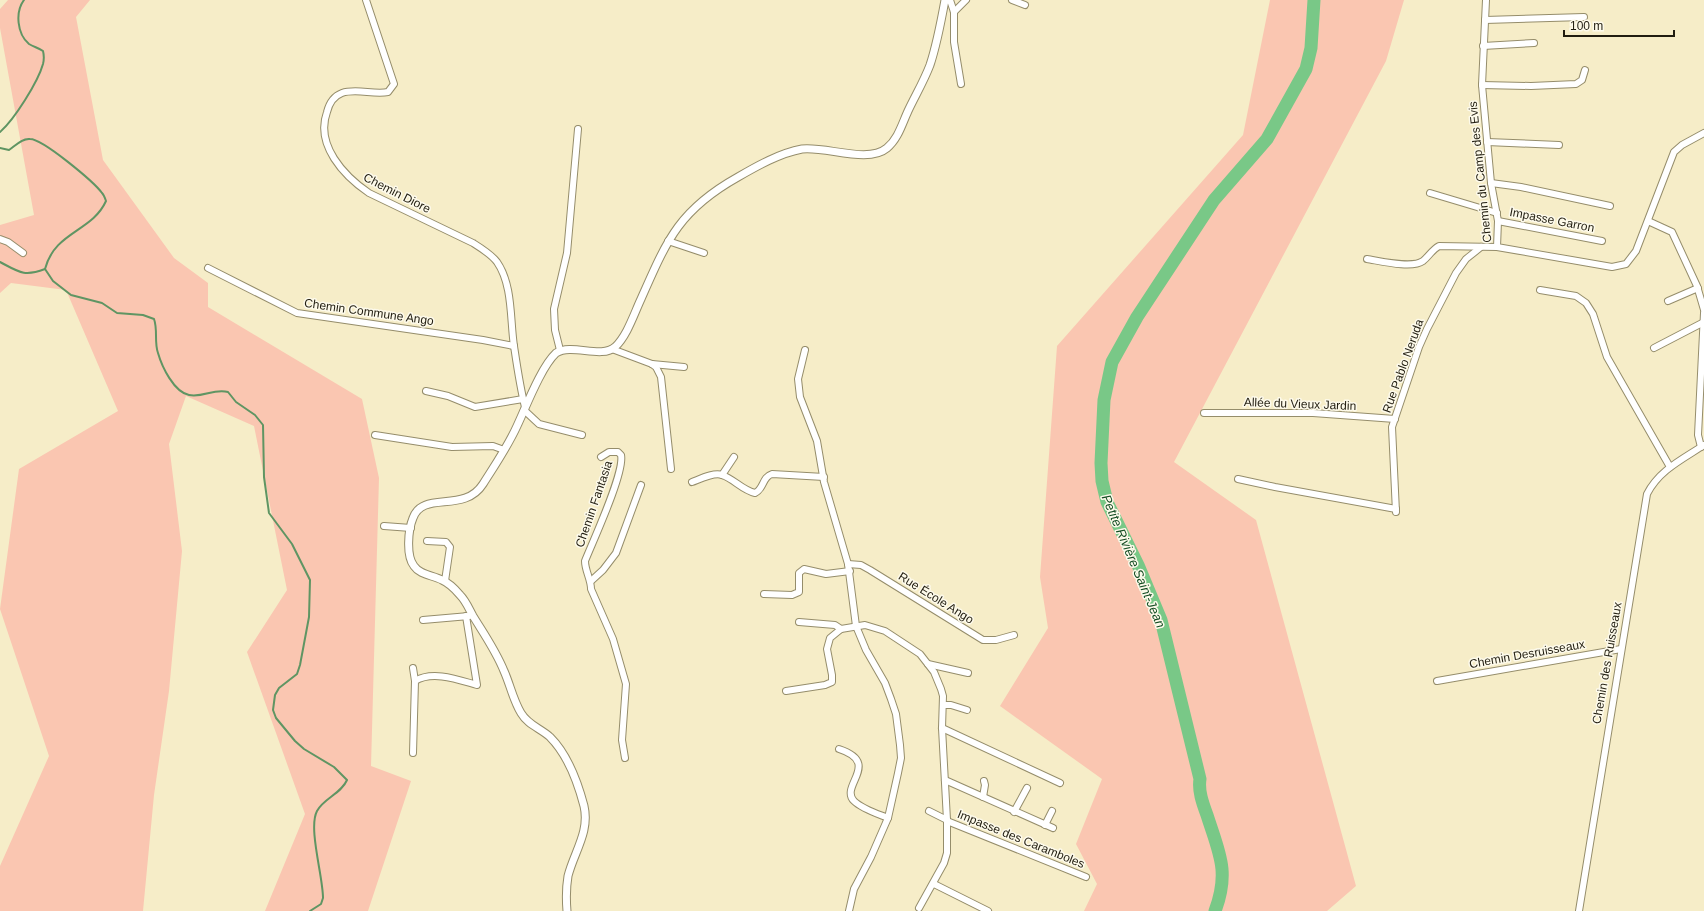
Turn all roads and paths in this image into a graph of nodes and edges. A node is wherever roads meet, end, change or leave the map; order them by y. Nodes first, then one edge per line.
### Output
1 (366, 0) edge
2 (946, 0) edge
3 (950, 0) edge
4 (966, 0) edge
5 (1012, 0) edge
6 (1486, 0) edge
7 (1025, 5) dead end
8 (954, 12) junction
9 (1584, 17) dead end
10 (1485, 20) junction
11 (1534, 43) dead end
12 (1483, 46) junction
13 (1585, 70) dead end
14 (961, 84) dead end
15 (1482, 85) junction
16 (578, 128) dead end
17 (1704, 133) edge
18 (1487, 142) junction
19 (1559, 145) dead end
20 (1491, 183) junction
21 (1430, 193) dead end
22 (1610, 206) dead end
23 (1497, 213) junction
24 (1498, 221) junction
25 (1648, 221) junction
26 (0, 239) edge
27 (668, 241) junction
28 (1602, 241) dead end
29 (1497, 246) junction
30 (1481, 247) junction
31 (23, 253) dead end
32 (704, 253) dead end
33 (1366, 259) dead end
34 (208, 268) dead end
35 (1698, 288) junction
36 (1540, 290) dead end
37 (1668, 300) dead end
38 (1704, 311) edge
39 (1704, 321) edge
40 (514, 346) junction
41 (1703, 347) edge
42 (1654, 348) dead end
43 (612, 349) junction
44 (560, 350) junction
45 (805, 350) dead end
46 (652, 364) junction
47 (684, 367) dead end
48 (426, 391) dead end
49 (524, 405) junction
50 (1204, 413) dead end
51 (1395, 419) junction
52 (375, 435) dead end
53 (582, 435) dead end
54 (1702, 446) edge
55 (504, 450) junction
56 (601, 457) dead end
57 (734, 457) dead end
58 (1670, 467) junction
59 (671, 469) dead end
60 (722, 475) junction
61 (824, 477) junction
62 (1238, 479) dead end
63 (692, 482) dead end
64 (640, 485) dead end
65 (384, 526) dead end
66 (411, 528) junction
67 (427, 540) dead end
68 (848, 564) junction
69 (850, 571) junction
70 (591, 581) junction
71 (445, 582) junction
72 (764, 594) dead end
73 (469, 616) junction
74 (422, 620) dead end
75 (799, 622) dead end
76 (856, 626) junction
77 (841, 629) junction
78 (1014, 635) dead end
79 (1621, 649) junction
80 (928, 664) junction
81 (413, 668) dead end
82 (968, 672) dead end
83 (1437, 681) dead end
84 (415, 682) junction
85 (786, 691) dead end
86 (943, 705) junction
87 (967, 710) dead end
88 (942, 728) junction
89 (839, 749) dead end
90 (413, 753) dead end
91 (625, 758) dead end
92 (945, 780) junction
93 (984, 780) dead end
94 (1060, 783) dead end
95 (1027, 788) dead end
96 (983, 797) junction
97 (1052, 811) dead end
98 (929, 812) dead end
99 (1014, 812) junction
100 (888, 818) junction
101 (947, 820) junction
102 (1045, 825) junction
103 (1053, 828) dead end
104 (1086, 877) dead end
105 (934, 884) junction
106 (920, 908) dead end
107 (567, 911) edge
108 (849, 911) edge
109 (988, 911) edge
110 (1579, 911) edge

1 - 40 street, Chemin Diore
2 - 27 street
3 - 8 street
4 - 8 street
5 - 7 street
6 - 10 street, Chemin du Camp des Evis
8 - 14 street
9 - 10 street
10 - 12 street, Chemin du Camp des Evis
11 - 12 street
12 - 15 street, Chemin du Camp des Evis
13 - 15 street
15 - 18 street, Chemin du Camp des Evis
16 - 44 street
17 - 25 street, Chemin du Camp des Evis
18 - 19 street
18 - 20 street, Chemin du Camp des Evis
20 - 22 street
20 - 23 street, Chemin du Camp des Evis
21 - 23 street
23 - 24 street, Chemin du Camp des Evis
24 - 28 street, Impasse Garron
24 - 29 street, Chemin du Camp des Evis
25 - 29 street, Chemin du Camp des Evis
25 - 35 street
26 - 31 street
27 - 32 street
27 - 43 street
29 - 30 street
30 - 33 street
30 - 51 street, Rue Pablo Neruda
34 - 40 street, Chemin Commune Ango
35 - 37 street
35 - 38 street
36 - 58 street
38 - 39 street
39 - 41 street
39 - 42 street
40 - 49 street, Chemin Diore
41 - 54 street
43 - 44 street
43 - 46 street
44 - 49 street
45 - 61 street
46 - 47 street
46 - 59 street
48 - 49 street
49 - 53 street
49 - 55 street
50 - 51 street, Allée du Vieux Jardin
51 - 62 street, Rue Pablo Neruda
52 - 55 street
54 - 58 street, Chemin des Ruisseaux
55 - 66 street
56 - 70 street, Chemin Fantasia
57 - 60 street
58 - 79 street, Chemin des Ruisseaux
60 - 61 street
60 - 63 street
61 - 68 street
64 - 70 street
65 - 66 street
66 - 71 street
67 - 71 street
68 - 69 street
68 - 78 street, Rue École Ango
69 - 72 street
69 - 76 street
70 - 91 street, Chemin Fantasia
71 - 73 street
73 - 74 street
73 - 84 street
73 - 107 street
75 - 77 street
76 - 77 street
76 - 80 street
76 - 100 street
77 - 85 street
79 - 83 street, Chemin Desruisseaux
79 - 110 street, Chemin des Ruisseaux
80 - 82 street
80 - 86 street
81 - 84 street
84 - 90 street
86 - 87 street
86 - 88 street
88 - 92 street
88 - 94 street
89 - 100 street
92 - 96 street
92 - 101 street
93 - 96 street
95 - 99 street
96 - 99 street
97 - 102 street
98 - 101 street, Impasse des Caramboles
99 - 102 street
100 - 108 street
101 - 104 street, Impasse des Caramboles
101 - 105 street
102 - 103 street
105 - 106 street
105 - 109 street

